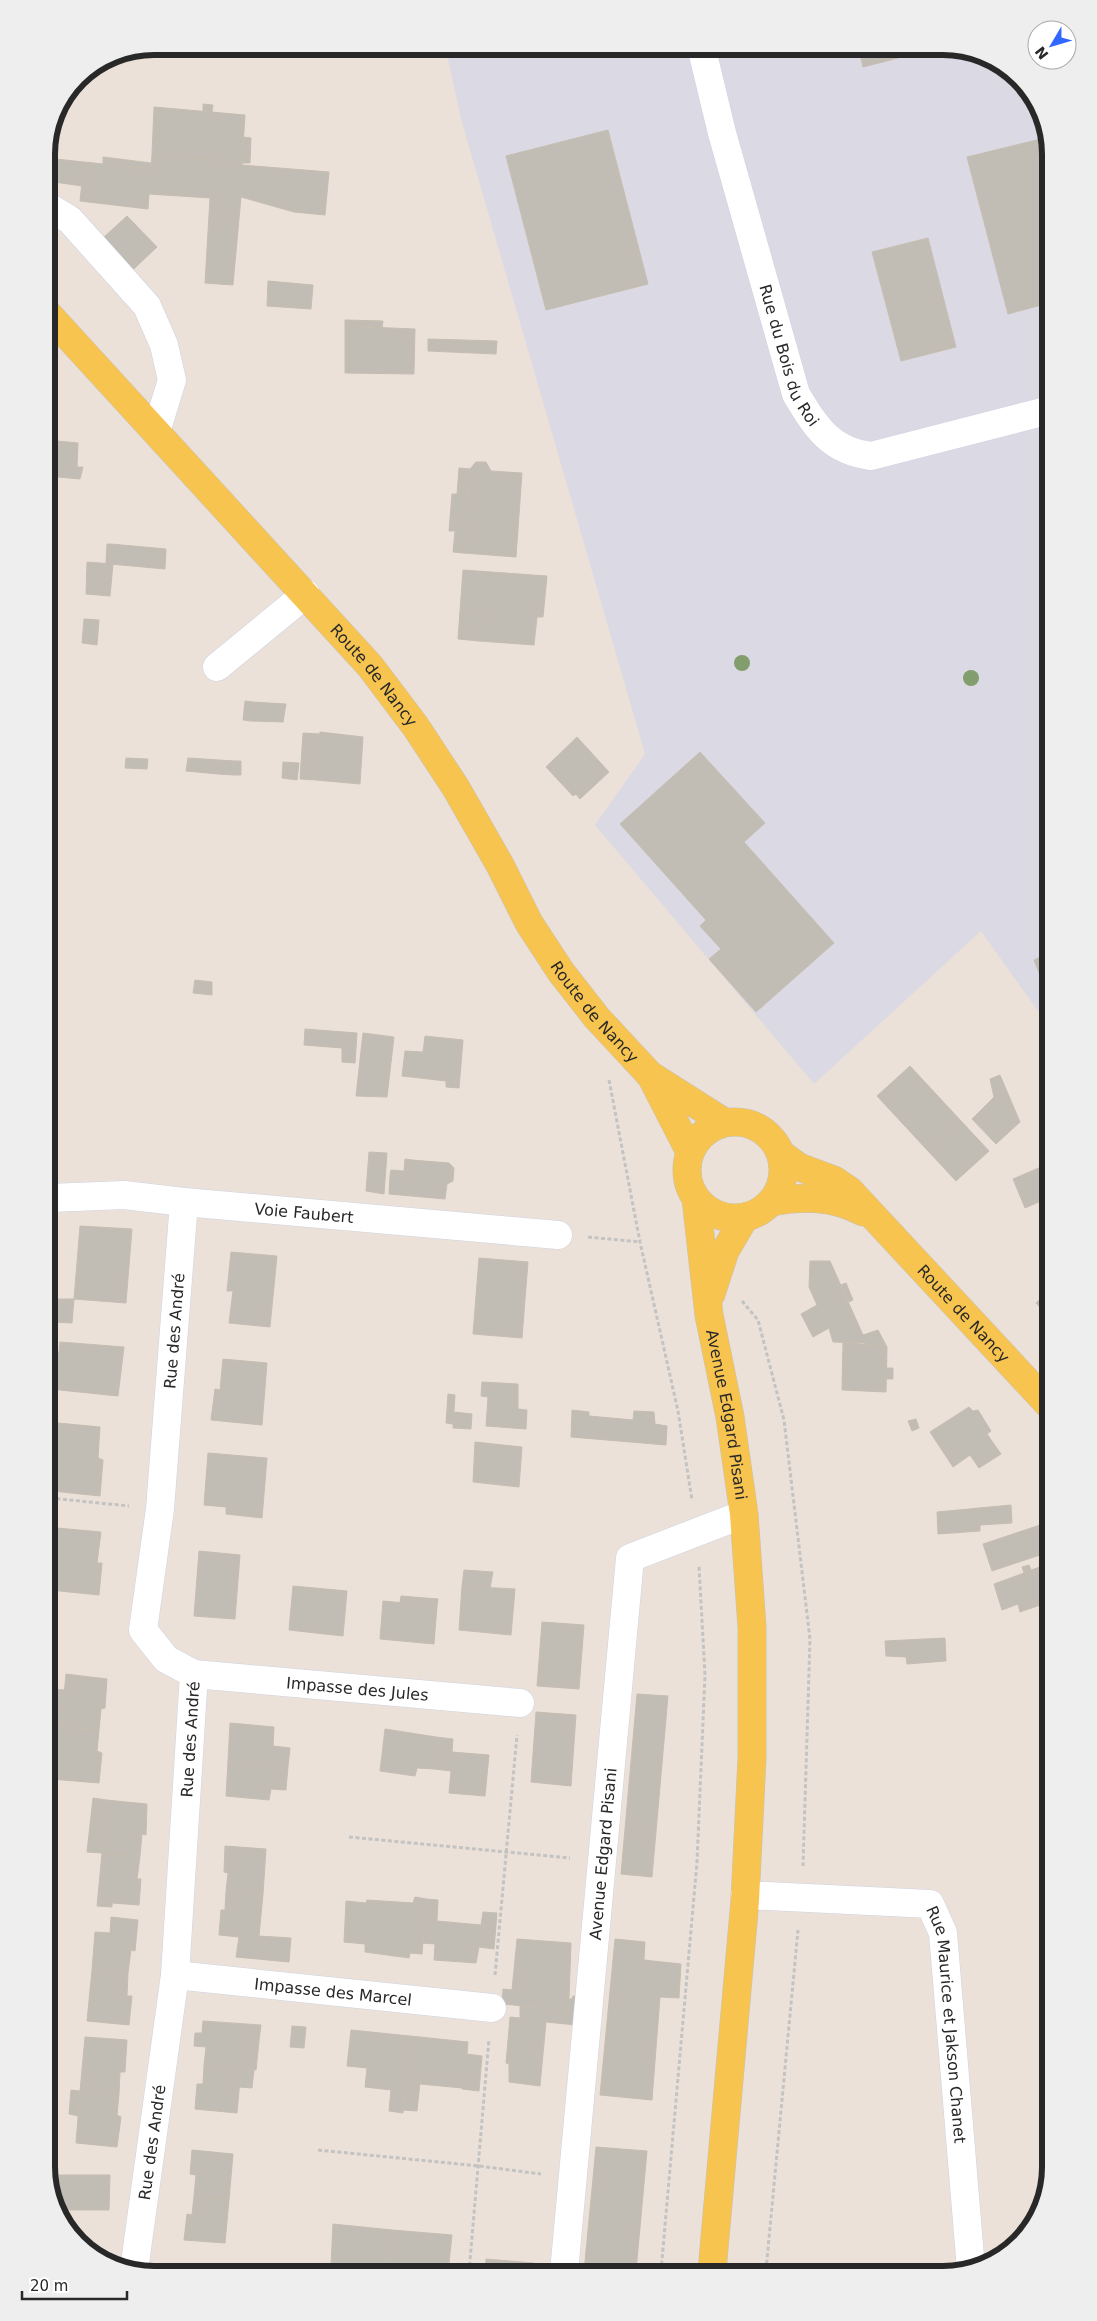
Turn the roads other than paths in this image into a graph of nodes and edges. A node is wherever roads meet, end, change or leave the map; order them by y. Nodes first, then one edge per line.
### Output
1 (703, 55) edge
2 (55, 211) edge
3 (55, 322) edge
4 (1042, 412) edge
5 (156, 432) junction
6 (306, 594) junction
7 (217, 667) dead end
8 (650, 1075) junction
9 (724, 1122) junction
10 (690, 1152) junction
11 (781, 1154) junction
12 (55, 1198) edge
13 (696, 1198) junction
14 (184, 1202) junction
15 (771, 1202) junction
16 (745, 1217) junction
17 (880, 1221) junction
18 (558, 1234) road end
19 (709, 1315) junction
20 (1042, 1397) edge
21 (744, 1514) junction
22 (194, 1674) junction
23 (520, 1703) road end
24 (745, 1895) junction
25 (175, 1975) junction
26 (492, 2008) road end
27 (970, 2262) edge
28 (135, 2264) edge
29 (565, 2266) edge
30 (712, 2266) edge

1 - 4 street, Rue du Bois du Roi
2 - 5 street
3 - 5 main road, Route de Nancy
5 - 6 main road, Route de Nancy
6 - 7 street
6 - 8 main road, Route de Nancy
8 - 9 main road, Route de Nancy
8 - 10 main road, Route de Nancy
9 - 10 main road
9 - 11 main road
10 - 13 main road
11 - 15 main road
11 - 17 main road, Route de Nancy
12 - 14 street, Voie Faubert
13 - 16 main road
13 - 19 main road, Avenue Edgard Pisani
14 - 18 street, Voie Faubert
14 - 22 street, Rue des André
15 - 16 main road
15 - 17 main road, Route de Nancy
16 - 19 main road, Avenue Edgard Pisani
17 - 20 main road, Route de Nancy
19 - 21 main road, Avenue Edgard Pisani
21 - 24 main road, Avenue Edgard Pisani
21 - 29 street, Avenue Edgard Pisani
22 - 23 street, Impasse des Jules
22 - 25 street, Rue des André
24 - 27 street, Rue Maurice et Jakson Chanet
24 - 30 main road, Avenue Edgard Pisani
25 - 26 street, Impasse des Marcel
25 - 28 street, Rue des André

